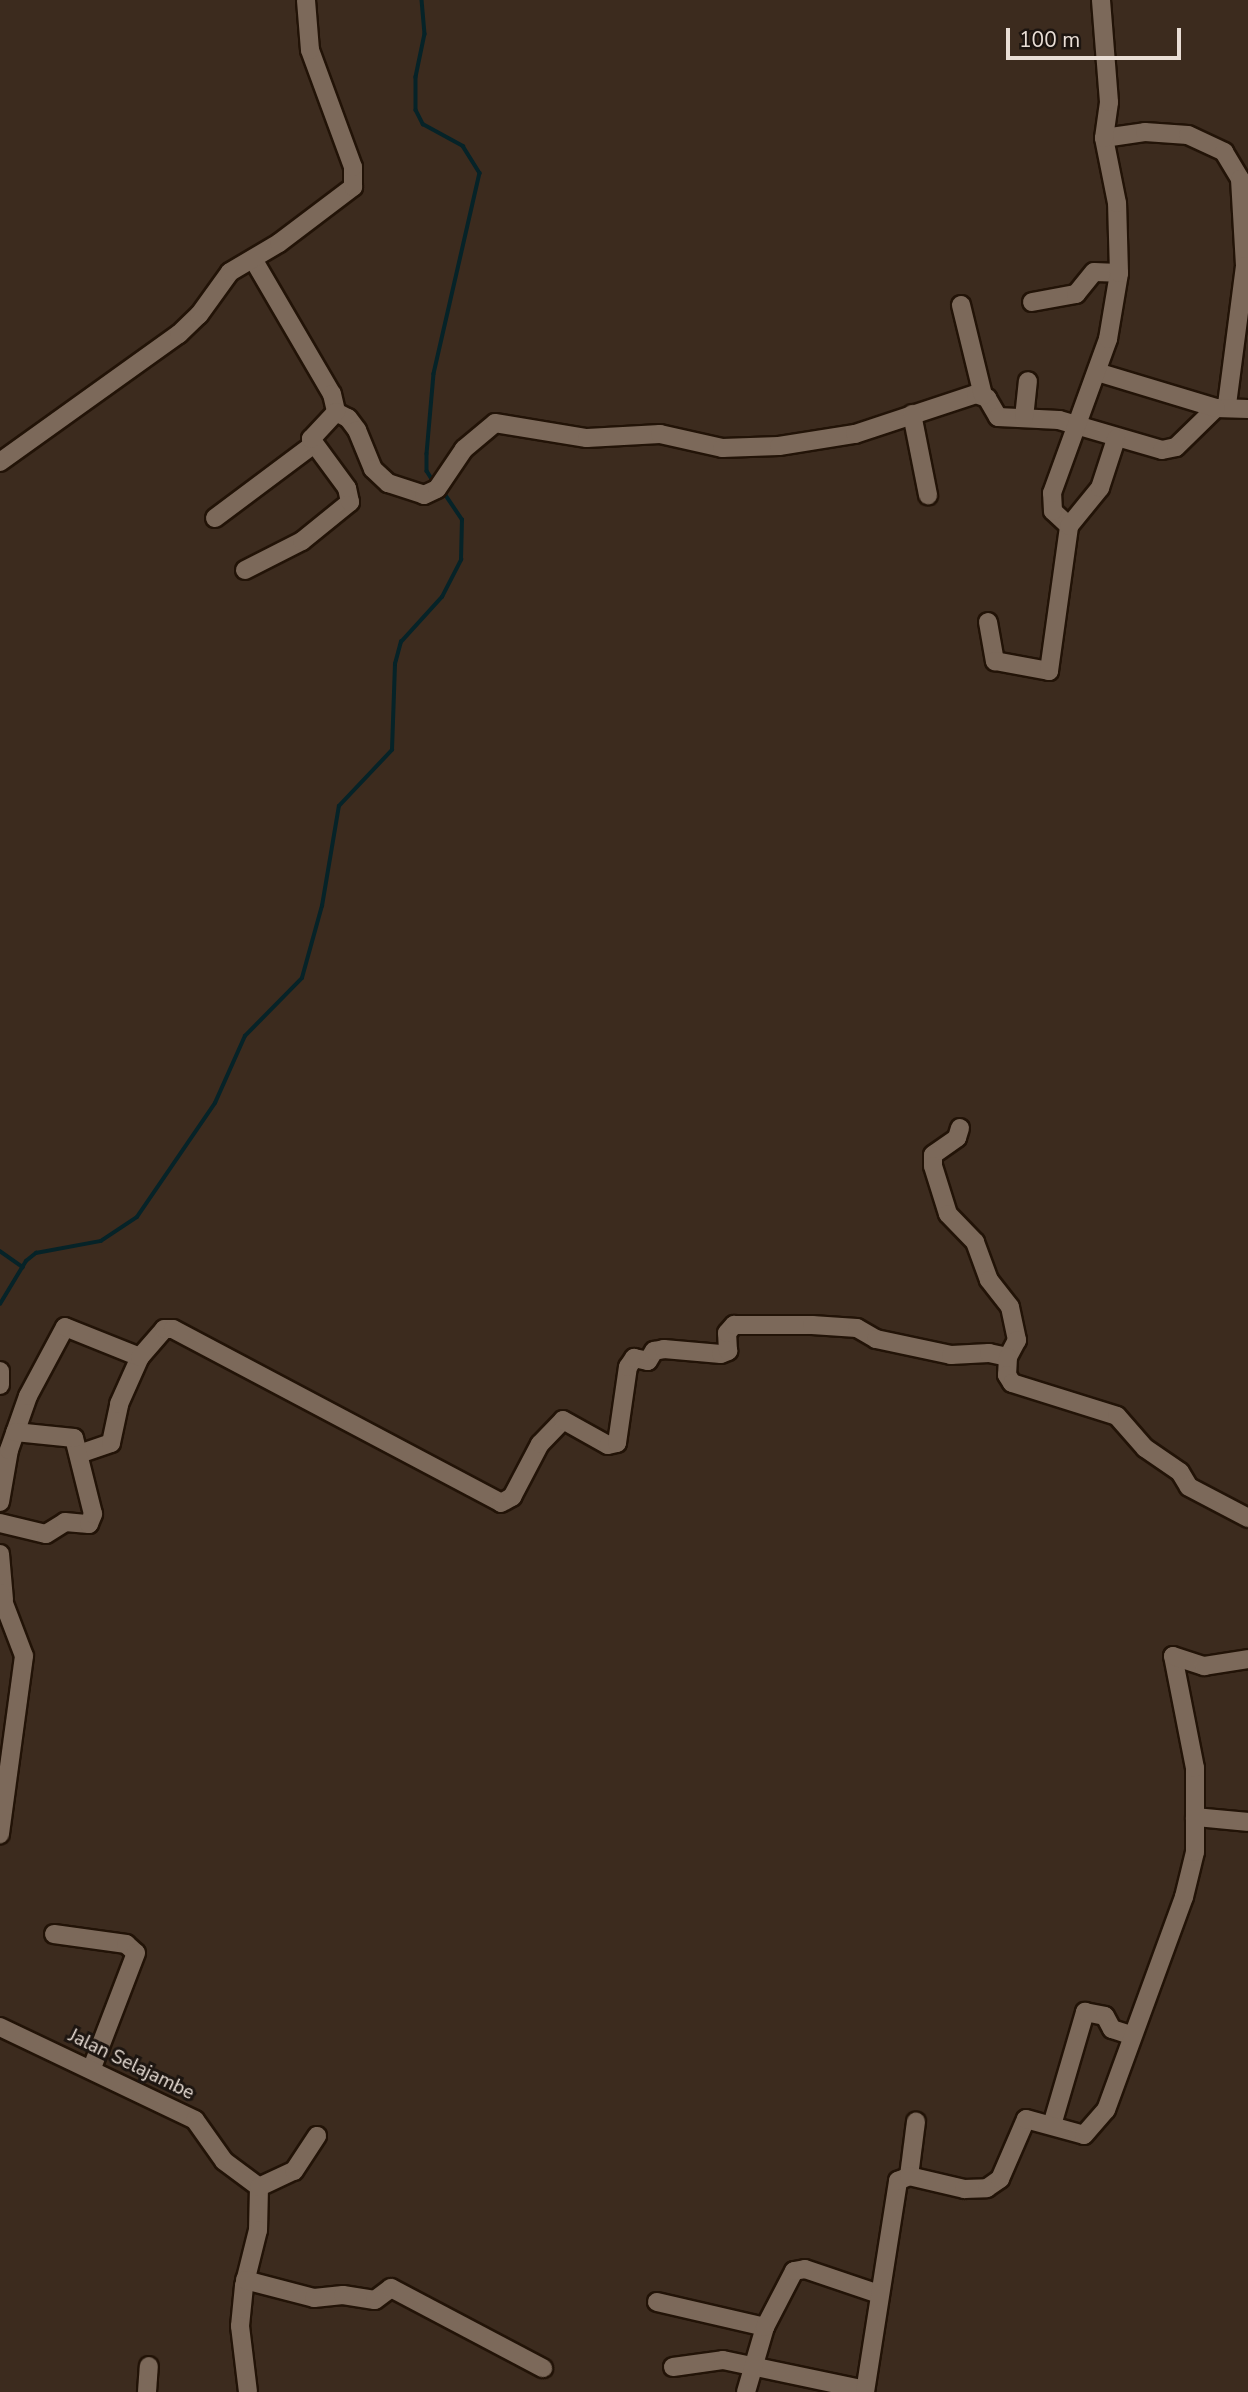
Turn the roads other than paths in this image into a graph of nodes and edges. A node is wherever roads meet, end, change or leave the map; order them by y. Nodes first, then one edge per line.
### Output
1 (306, 0) edge
2 (1101, 0) edge
3 (1104, 138) junction
4 (253, 259) junction
5 (1119, 273) junction
6 (1032, 302) dead end
7 (961, 305) dead end
8 (1097, 372) junction
9 (1028, 381) dead end
10 (983, 395) junction
11 (1221, 406) junction
12 (1248, 409) edge
13 (337, 412) junction
14 (912, 414) junction
15 (1024, 418) junction
16 (1076, 423) junction
17 (1116, 439) junction
18 (314, 444) junction
19 (0, 462) edge
20 (928, 495) dead end
21 (215, 518) dead end
22 (1069, 526) junction
23 (245, 570) dead end
24 (988, 622) dead end
25 (960, 1128) dead end
26 (140, 1357) junction
27 (1008, 1357) junction
28 (0, 1371) edge
29 (0, 1385) edge
30 (15, 1432) junction
31 (79, 1454) junction
32 (0, 1502) edge
33 (1248, 1518) edge
34 (0, 1523) edge
35 (0, 1554) edge
36 (2, 1596) edge
37 (1248, 1659) edge
38 (1195, 1817) junction
39 (1248, 1822) edge
40 (0, 1834) edge
41 (54, 1934) dead end
42 (0, 2027) edge
43 (1130, 2035) junction
44 (91, 2070) junction
45 (916, 2121) dead end
46 (1052, 2125) junction
47 (317, 2136) dead end
48 (909, 2176) junction
49 (260, 2187) junction
50 (245, 2280) junction
51 (879, 2294) junction
52 (657, 2302) dead end
53 (765, 2327) junction
54 (149, 2367) dead end
55 (673, 2367) dead end
56 (542, 2368) dead end
57 (753, 2369) junction
58 (865, 2391) edge
59 (147, 2392) edge
60 (248, 2392) edge
61 (746, 2392) edge

1 - 4 street
2 - 3 street
3 - 5 street
3 - 11 street
4 - 13 street
4 - 19 street
5 - 6 street
5 - 8 street
7 - 10 street
8 - 11 street
8 - 16 street
9 - 15 street
10 - 14 street
10 - 15 street
11 - 12 street
11 - 17 street
13 - 14 street
13 - 18 street
14 - 20 street
15 - 16 street
16 - 17 street
16 - 22 street
17 - 22 street
18 - 21 street
18 - 23 street
22 - 24 street
25 - 27 street
26 - 27 street
26 - 30 street
26 - 31 street
27 - 33 street
28 - 29 street
30 - 31 street
30 - 32 street
31 - 34 street
35 - 36 street
36 - 40 street
37 - 38 street
38 - 39 street
38 - 43 street
41 - 44 street
42 - 44 street, Jalan Selajambe
43 - 46 street
43 - 46 street
44 - 49 street, Jalan Selajambe
45 - 48 street
46 - 48 street
47 - 49 street
48 - 51 street
49 - 50 street
50 - 56 street
50 - 60 street
51 - 53 street
51 - 58 street
52 - 53 street
53 - 57 street
54 - 59 street
55 - 57 street
57 - 58 street
57 - 61 street

